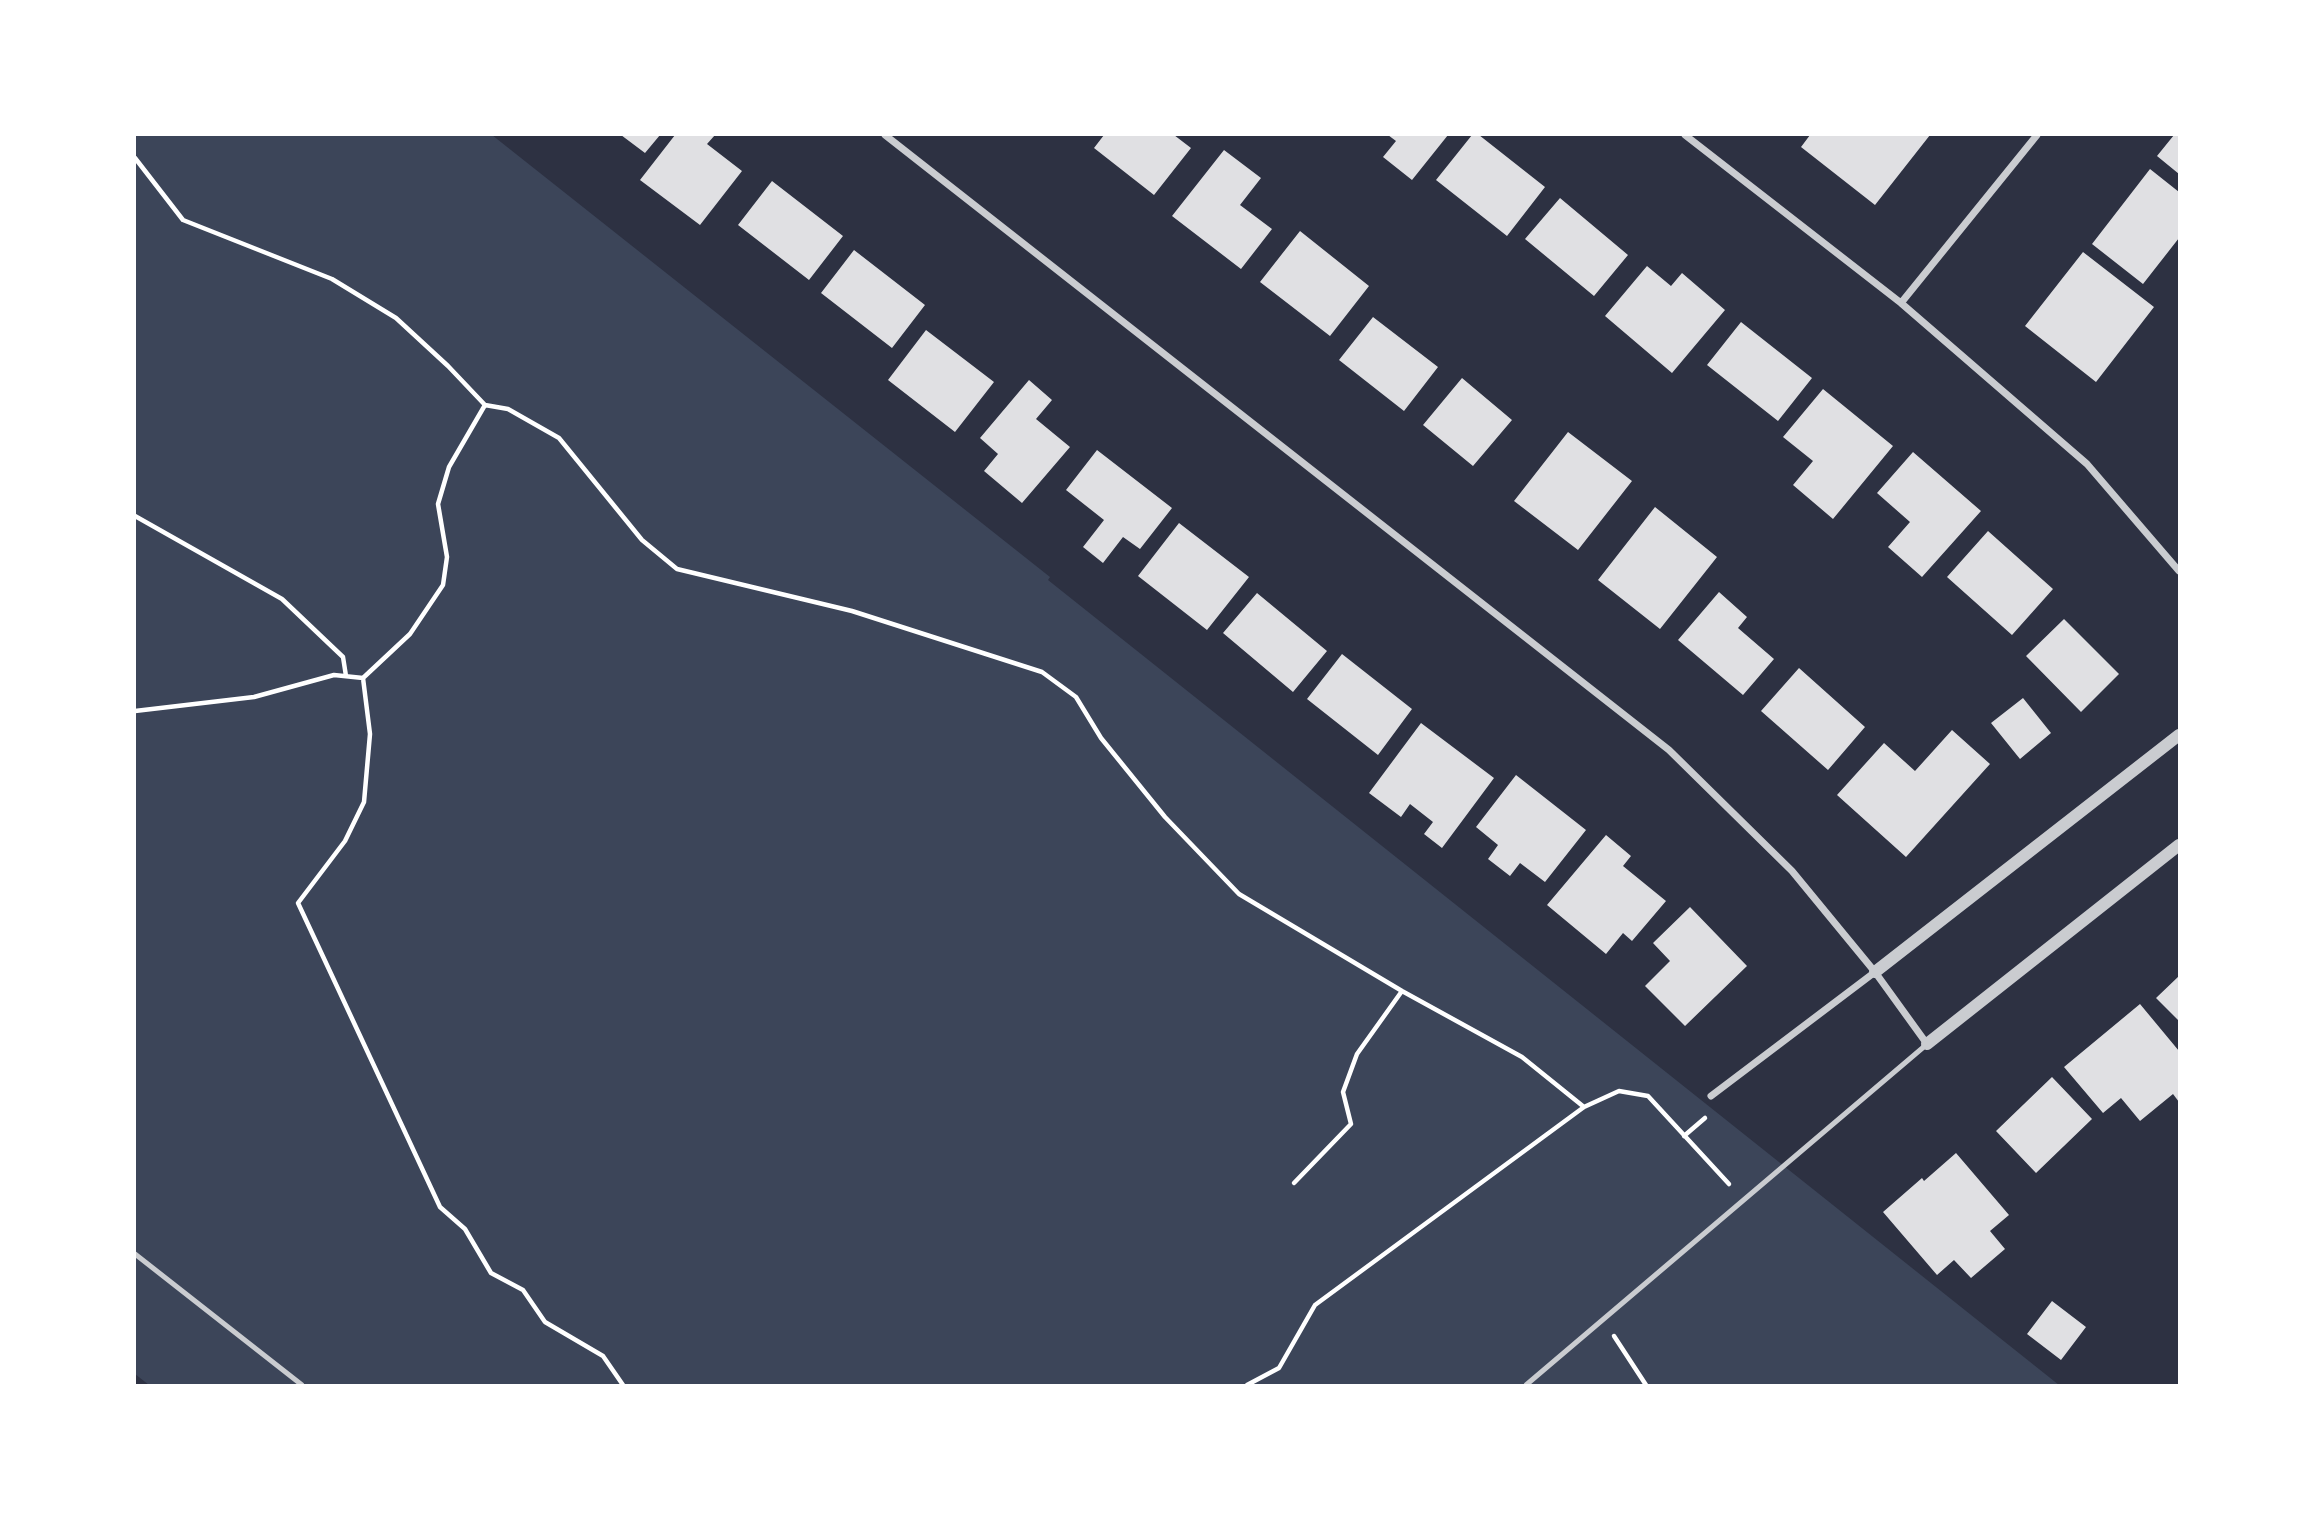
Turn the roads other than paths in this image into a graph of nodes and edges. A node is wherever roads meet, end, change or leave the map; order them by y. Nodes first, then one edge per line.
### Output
1 (885, 135) edge
2 (1685, 135) edge
3 (2037, 135) edge
4 (1901, 303) junction
5 (2179, 571) edge
6 (2179, 735) edge
7 (2179, 845) edge
8 (1875, 972) junction
9 (1927, 1044) junction
10 (1711, 1096) dead end
11 (135, 1254) edge
12 (302, 1385) edge
13 (1526, 1385) edge

1 - 8 street
2 - 4 street
3 - 4 street
4 - 5 street
6 - 8 street
7 - 9 street
8 - 9 street
8 - 10 street
9 - 13 lane
11 - 12 lane

